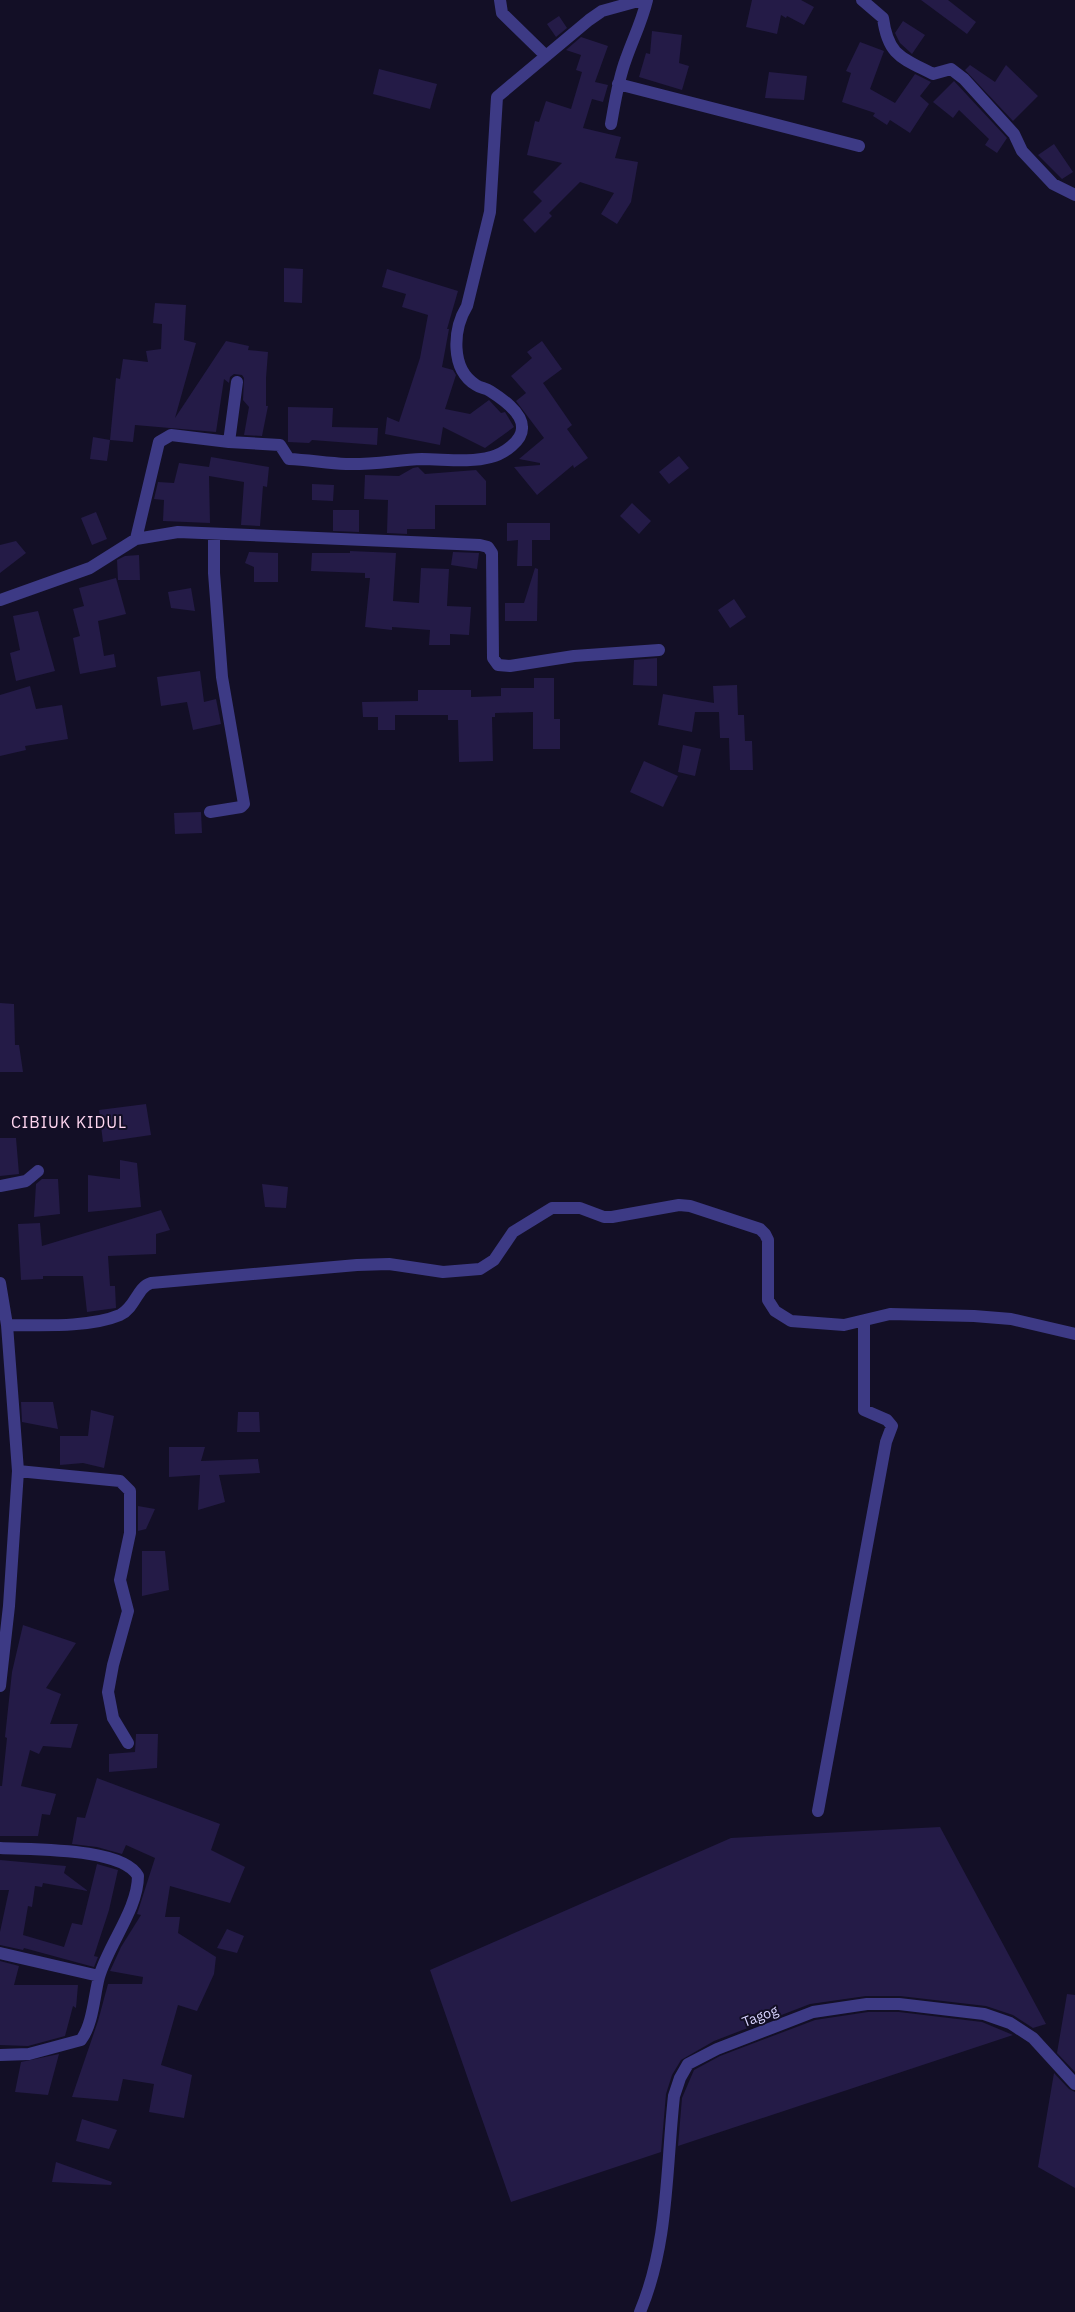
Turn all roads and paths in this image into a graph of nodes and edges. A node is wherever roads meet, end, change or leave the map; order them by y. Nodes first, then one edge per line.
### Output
1 (500, 0) edge
2 (642, 0) edge
3 (647, 0) edge
4 (862, 0) edge
5 (546, 56) junction
6 (618, 84) junction
7 (611, 124) dead end
8 (859, 146) dead end
9 (1075, 195) edge
10 (236, 382) dead end
11 (229, 442) junction
12 (214, 534) junction
13 (136, 539) junction
14 (0, 600) edge
15 (659, 650) dead end
16 (210, 812) dead end
17 (38, 1171) dead end
18 (0, 1186) edge
19 (1, 1290) edge
20 (864, 1322) junction
21 (7, 1325) junction
22 (1075, 1334) edge
23 (18, 1471) junction
24 (0, 1686) edge
25 (128, 1743) dead end
26 (818, 1811) dead end
27 (0, 1848) edge
28 (0, 1953) edge
29 (99, 1976) junction
30 (0, 2055) edge
31 (1075, 2084) edge
32 (640, 2312) edge

1 - 5 street
2 - 5 street
3 - 6 street
4 - 9 street
5 - 11 street
6 - 7 street
6 - 8 street
10 - 11 street
11 - 13 street
12 - 13 street
12 - 15 street
12 - 16 street
13 - 14 street
17 - 18 street
19 - 21 street
20 - 21 street
20 - 22 street
20 - 26 street
21 - 23 street
23 - 24 street
23 - 25 street
27 - 29 street
28 - 29 street
29 - 30 street
31 - 32 street, Tagog

